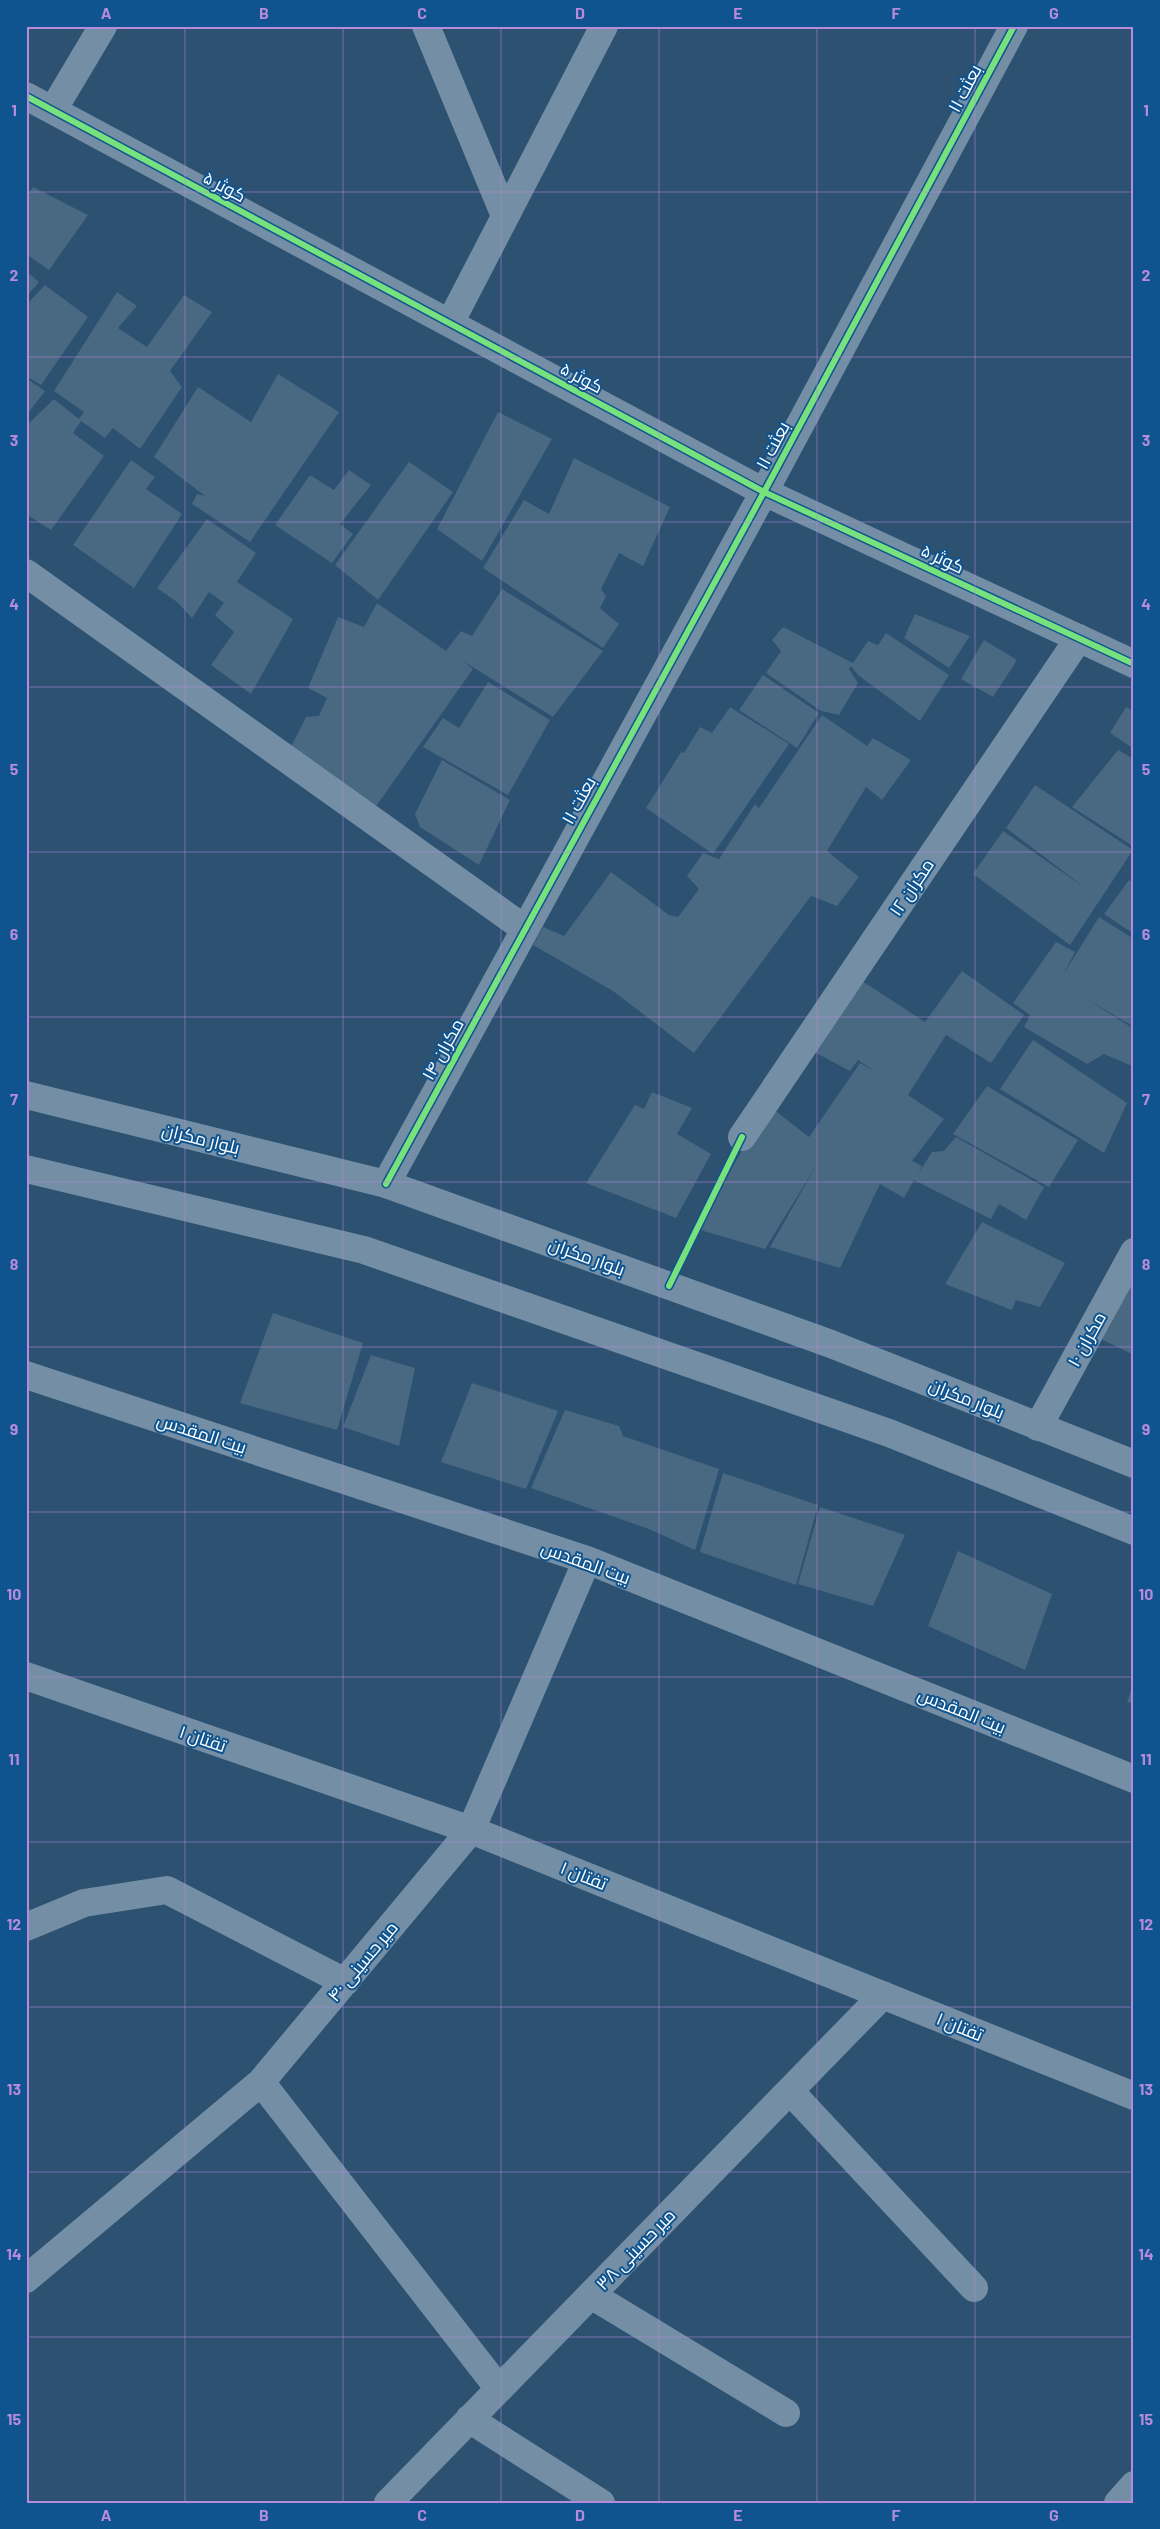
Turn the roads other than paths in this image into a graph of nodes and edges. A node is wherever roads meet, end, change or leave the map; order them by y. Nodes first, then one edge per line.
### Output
1 (103, 26) edge
2 (426, 26) edge
3 (604, 26) edge
4 (1014, 26) edge
5 (26, 96) edge
6 (53, 110) junction
7 (505, 216) junction
8 (450, 323) junction
9 (764, 492) junction
10 (26, 574) edge
11 (1079, 638) junction
12 (1134, 664) edge
13 (525, 929) junction
14 (26, 1095) edge
15 (742, 1137) dead end
16 (26, 1169) edge
17 (386, 1184) junction
18 (1134, 1252) edge
19 (26, 1375) edge
20 (1038, 1427) junction
21 (1134, 1464) edge
22 (1134, 1531) edge
23 (587, 1560) junction
24 (26, 1676) edge
25 (1134, 1779) edge
26 (471, 1830) junction
27 (26, 1927) edge
28 (345, 1982) junction
29 (883, 1995) junction
30 (261, 2082) junction
31 (790, 2090) junction
32 (1134, 2096) edge
33 (26, 2279) edge
34 (974, 2288) dead end
35 (591, 2295) junction
36 (499, 2389) junction
37 (786, 2413) dead end
38 (469, 2419) junction
39 (1134, 2485) edge
40 (388, 2503) edge
41 (601, 2503) edge
42 (1118, 2503) edge

1 - 6 street
2 - 7 street
3 - 7 street
4 - 9 street, بعثت ۱۱
5 - 6 street, کوثر ۵
6 - 8 street, کوثر ۵
7 - 8 street
8 - 9 street, کوثر ۵
9 - 11 street, کوثر ۵
9 - 13 street, بعثت ۱۱
10 - 13 street
11 - 12 street, کوثر ۵
11 - 15 street, مکران ۱۲
13 - 17 street, مکران ۱۴
14 - 17 street, بلوار مکران
16 - 22 street
17 - 20 street, بلوار مکران
18 - 20 street, مکران ۱۰
19 - 23 street, بیت المقدس
20 - 21 street, بلوار مکران
23 - 25 street, بیت المقدس
23 - 26 street, میر حسینی ۴۰
24 - 26 street, تفتان ۱
26 - 28 street, میر حسینی ۴۰
26 - 29 street, تفتان ۱
27 - 28 street
28 - 30 street, میر حسینی ۴۰
29 - 31 street, میر حسینی ۳۸
29 - 32 street, تفتان ۱
30 - 33 street, میر حسینی ۴۰
30 - 36 street
31 - 34 street
31 - 35 street, میر حسینی ۳۸
35 - 36 street, میر حسینی ۳۸
35 - 37 street
36 - 38 street, میر حسینی ۳۸
38 - 40 street, میر حسینی ۳۸
38 - 41 street
39 - 42 street

